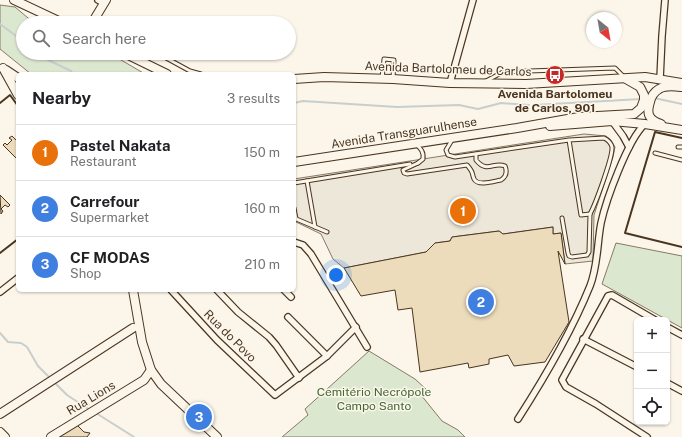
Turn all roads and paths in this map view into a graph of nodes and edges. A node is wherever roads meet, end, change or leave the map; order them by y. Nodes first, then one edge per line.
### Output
1 (14, 0) edge
2 (473, 0) edge
3 (665, 0) edge
4 (103, 1) edge
5 (42, 12) junction
6 (45, 16) edge
7 (50, 16) edge
8 (98, 16) edge
9 (138, 60) edge
10 (169, 60) edge
11 (2, 67) edge
12 (163, 72) edge
13 (194, 72) edge
14 (16, 77) edge
15 (324, 77) junction
16 (296, 79) edge
17 (382, 79) junction
18 (393, 79) junction
19 (626, 79) junction
20 (660, 79) junction
21 (296, 83) edge
22 (450, 83) junction
23 (482, 83) junction
24 (682, 83) edge
25 (682, 87) edge
26 (16, 92) edge
27 (612, 121) junction
28 (645, 124) junction
29 (517, 128) junction
30 (672, 128) junction
31 (682, 130) edge
32 (454, 138) junction
33 (569, 140) junction
34 (415, 143) junction
35 (629, 147) junction
36 (655, 153) dead end
37 (476, 154) junction
38 (682, 160) edge
39 (296, 161) edge
40 (418, 163) junction
41 (307, 181) junction
42 (296, 183) edge
43 (590, 214) junction
44 (562, 218) dead end
45 (296, 219) edge
46 (315, 227) junction
47 (327, 232) dead end
48 (296, 243) edge
49 (16, 280) edge
50 (0, 292) edge
51 (133, 292) edge
52 (173, 292) edge
53 (219, 292) edge
54 (286, 292) edge
55 (291, 297) dead end
56 (288, 317) dead end
57 (650, 317) edge
58 (356, 327) junction
59 (670, 329) edge
60 (137, 331) junction
61 (682, 335) edge
62 (583, 339) junction
63 (368, 347) dead end
64 (327, 356) junction
65 (634, 365) edge
66 (152, 370) junction
67 (299, 378) junction
68 (144, 380) junction
69 (161, 384) junction
70 (670, 385) edge
71 (682, 391) edge
72 (0, 414) edge
73 (518, 419) dead end
74 (0, 432) edge
75 (5, 437) edge
76 (51, 437) edge
77 (217, 437) edge
78 (647, 437) edge

1 - 5 main road
2 - 22 street
3 - 20 street
4 - 8 main road
5 - 6 lane
5 - 7 main road
9 - 12 main road
10 - 13 lane
11 - 14 main road
11 - 26 main road
15 - 16 main road, Avenida Bartolomeu de Carlos
15 - 17 main road, Avenida Bartolomeu de Carlos
15 - 21 main road
17 - 18 main road, Avenida Bartolomeu de Carlos
17 - 18 lane
18 - 22 main road, Avenida Bartolomeu de Carlos
19 - 20 main road
19 - 23 main road, Avenida Bartolomeu de Carlos
19 - 23 lane
19 - 29 main road
20 - 24 main road
22 - 23 main road, Avenida Bartolomeu de Carlos
25 - 30 main road
27 - 28 main road
27 - 29 main road
27 - 35 street
28 - 30 main road
28 - 35 street
29 - 32 main road, Avenida Transguarulhense
30 - 31 main road
32 - 34 main road, Avenida Transguarulhense
32 - 37 lane
33 - 37 lane
33 - 43 lane
33 - 43 lane
34 - 39 main road, Avenida Transguarulhense
34 - 40 lane
35 - 73 street
36 - 38 lane
37 - 40 lane
40 - 41 lane
41 - 42 lane
41 - 46 lane
43 - 44 lane
45 - 46 lane
46 - 47 lane
48 - 58 street
49 - 50 street
51 - 60 main road
52 - 67 street, Rua do Povo
53 - 67 street
54 - 55 street
56 - 64 street
57 - 62 street
58 - 63 street
58 - 64 street
59 - 61 street
60 - 66 main road
60 - 72 main road
62 - 65 street
62 - 78 street
64 - 67 street
66 - 68 main road, Rua Lions
66 - 69 main road
68 - 69 main road
68 - 76 main road, Rua Lions
69 - 77 main road
70 - 71 street
74 - 75 main road

